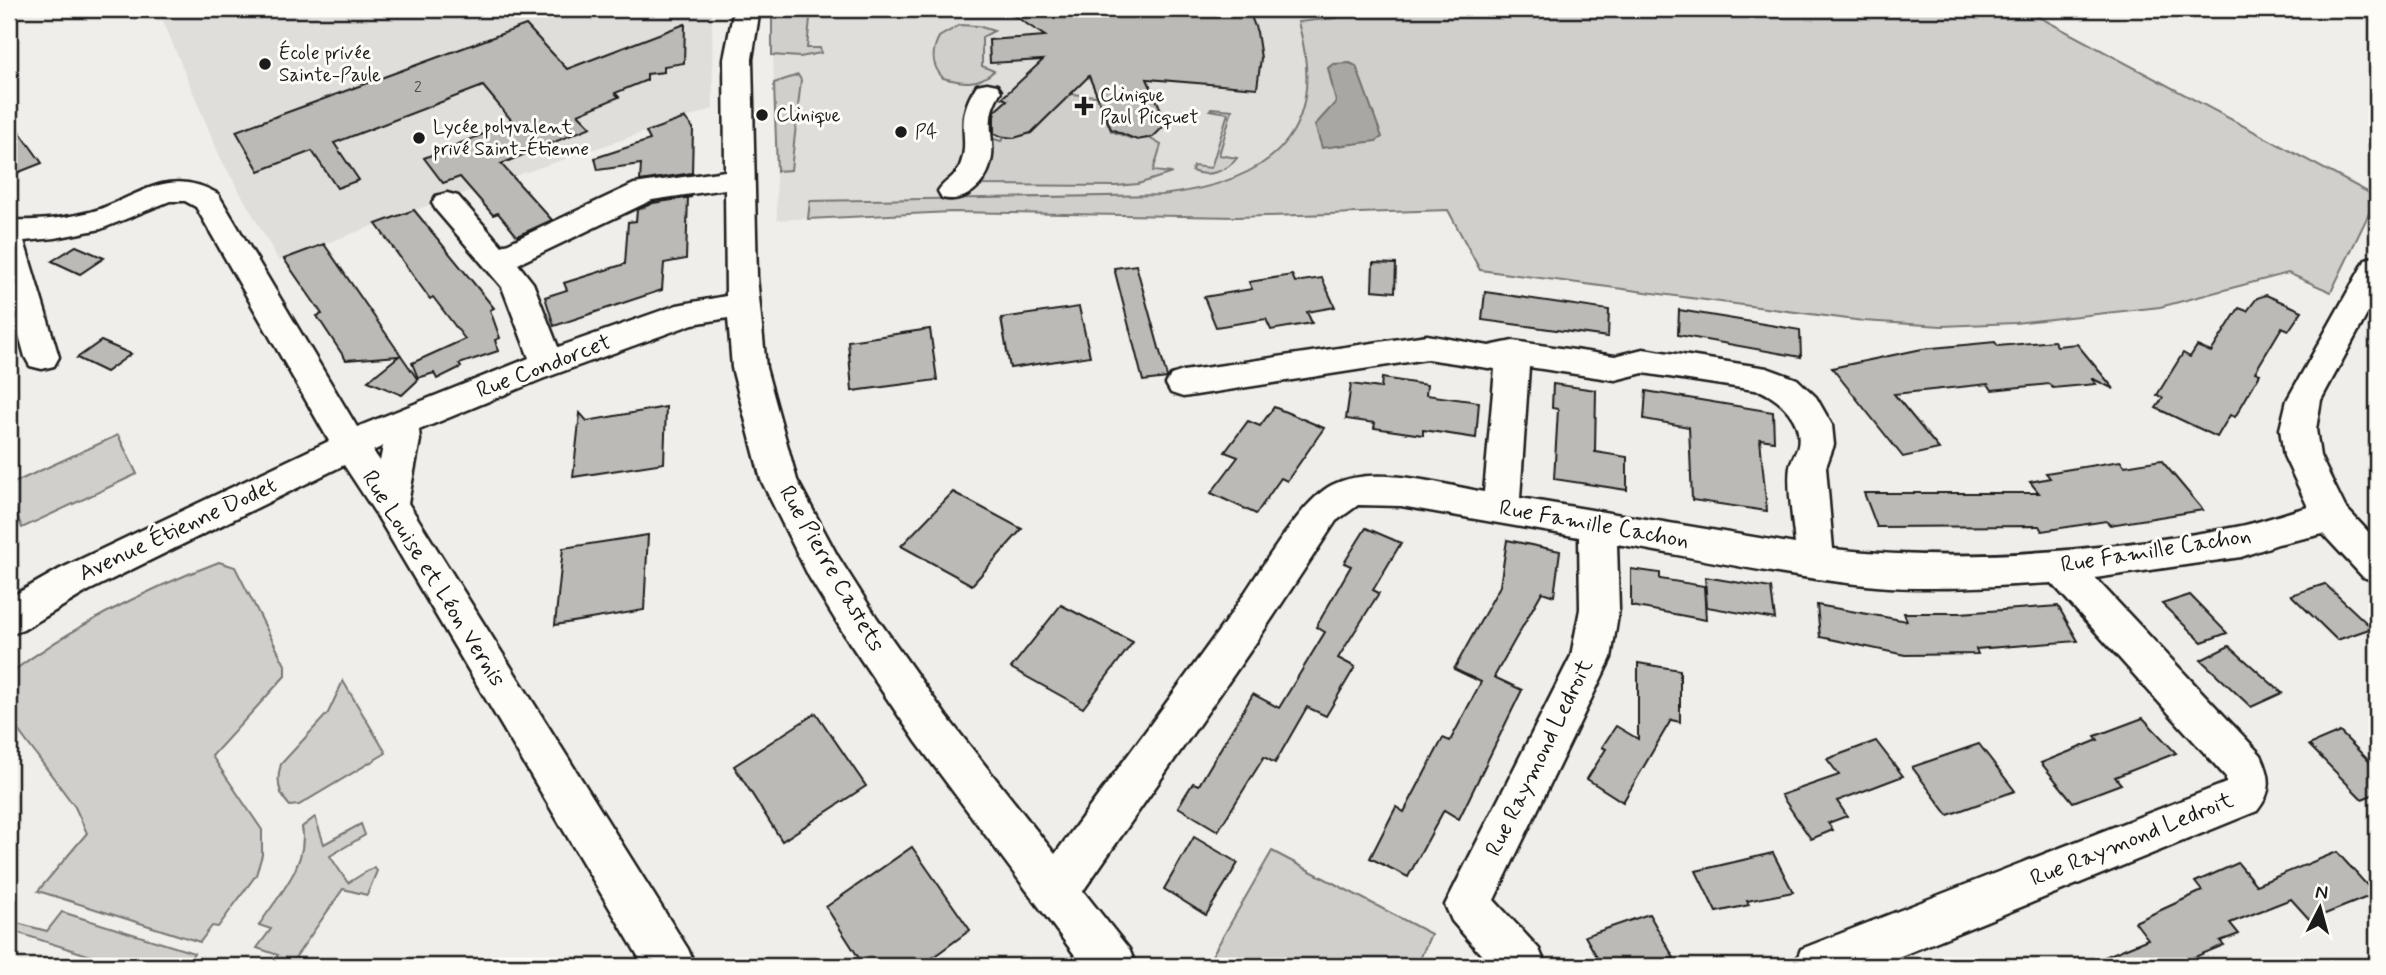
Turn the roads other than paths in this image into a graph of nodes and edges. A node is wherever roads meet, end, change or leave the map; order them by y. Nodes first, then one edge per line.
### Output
1 (727, 9) edge
2 (747, 9) edge
3 (738, 58) junction
4 (987, 92) dead end
5 (739, 177) junction
6 (953, 191) dead end
7 (447, 203) dead end
8 (9, 230) edge
9 (9, 242) edge
10 (498, 261) junction
11 (2373, 284) edge
12 (744, 304) junction
13 (1513, 353) junction
14 (42, 357) dead end
15 (548, 364) junction
16 (1183, 384) dead end
17 (401, 425) junction
18 (350, 446) junction
19 (389, 504) junction
20 (1501, 509) junction
21 (2331, 517) junction
22 (1597, 526) junction
23 (1815, 563) junction
24 (2377, 566) edge
25 (2061, 567) junction
26 (9, 618) edge
27 (1055, 892) junction
28 (671, 966) edge
29 (1112, 966) edge
30 (1522, 966) edge
31 (1818, 966) edge

1 - 3 street, Rue Pierre Castets
2 - 3 street, Rue Pierre Castets
3 - 5 street, Rue Pierre Castets
4 - 6 street
5 - 10 street
5 - 12 street, Rue Pierre Castets
7 - 10 street
8 - 18 street, Rue Louise et Léon Vernis
9 - 14 street
10 - 15 street
11 - 21 street
12 - 15 street, Rue Condorcet
12 - 27 street, Rue Pierre Castets
13 - 16 street
13 - 20 street
13 - 23 street
15 - 17 street, Rue Condorcet
17 - 18 street, Rue Condorcet
17 - 19 street
18 - 19 street, Rue Louise et Léon Vernis
18 - 26 street, Avenue Étienne Dodet
19 - 28 street, Rue Louise et Léon Vernis
20 - 22 street, Rue Famille Cachon
20 - 27 street, Rue Famille Cachon
21 - 24 street
21 - 25 street, Rue Famille Cachon
22 - 23 street, Rue Famille Cachon
22 - 30 street, Rue Raymond Ledroit
23 - 25 street, Rue Famille Cachon
25 - 31 street, Rue Raymond Ledroit
27 - 29 street, Rue Pierre Castets

